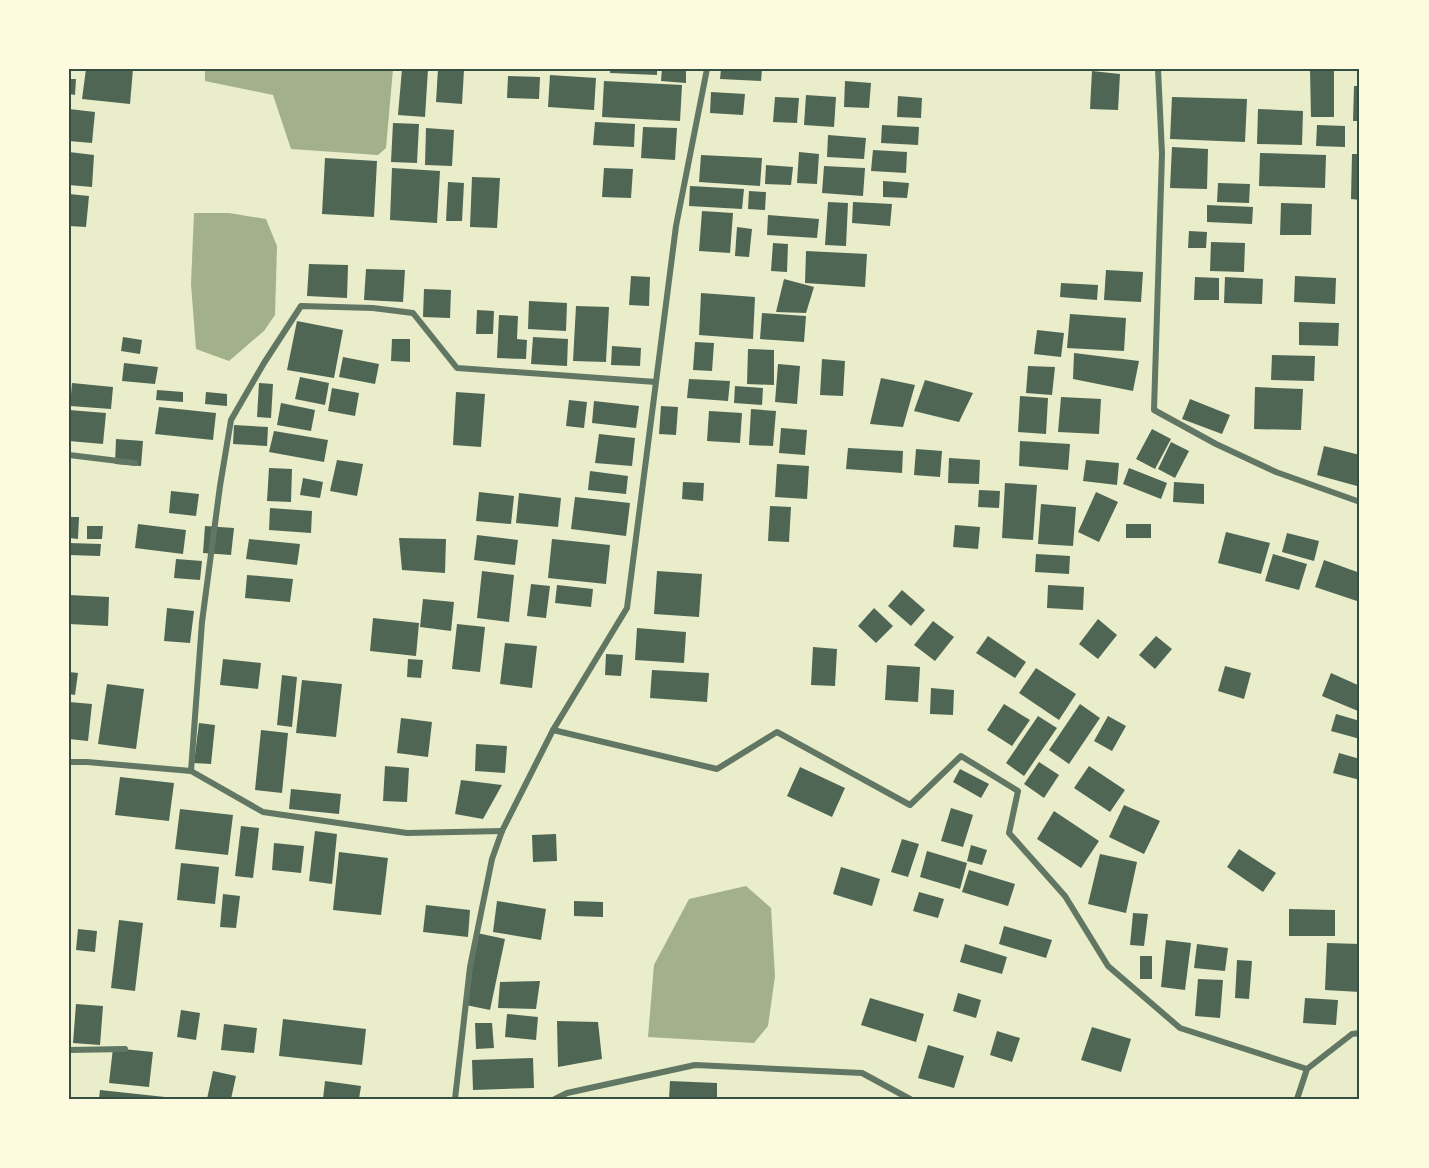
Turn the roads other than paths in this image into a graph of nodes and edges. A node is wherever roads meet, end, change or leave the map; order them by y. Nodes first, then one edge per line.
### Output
1 (707, 69) edge
2 (1158, 69) edge
3 (656, 382) junction
4 (69, 455) edge
5 (135, 463) dead end
6 (1360, 501) edge
7 (553, 730) junction
8 (69, 762) edge
9 (191, 771) junction
10 (502, 831) junction
11 (1360, 1033) edge
12 (125, 1049) dead end
13 (69, 1050) edge
14 (1307, 1069) junction
15 (455, 1099) edge
16 (555, 1099) edge
17 (910, 1099) edge
18 (1297, 1099) edge

1 - 3 street
2 - 6 street
3 - 7 street
3 - 9 street
4 - 5 street
7 - 10 street
7 - 14 street
8 - 9 street
9 - 10 street
10 - 15 street
11 - 14 street
12 - 13 street
14 - 18 street
16 - 17 street

